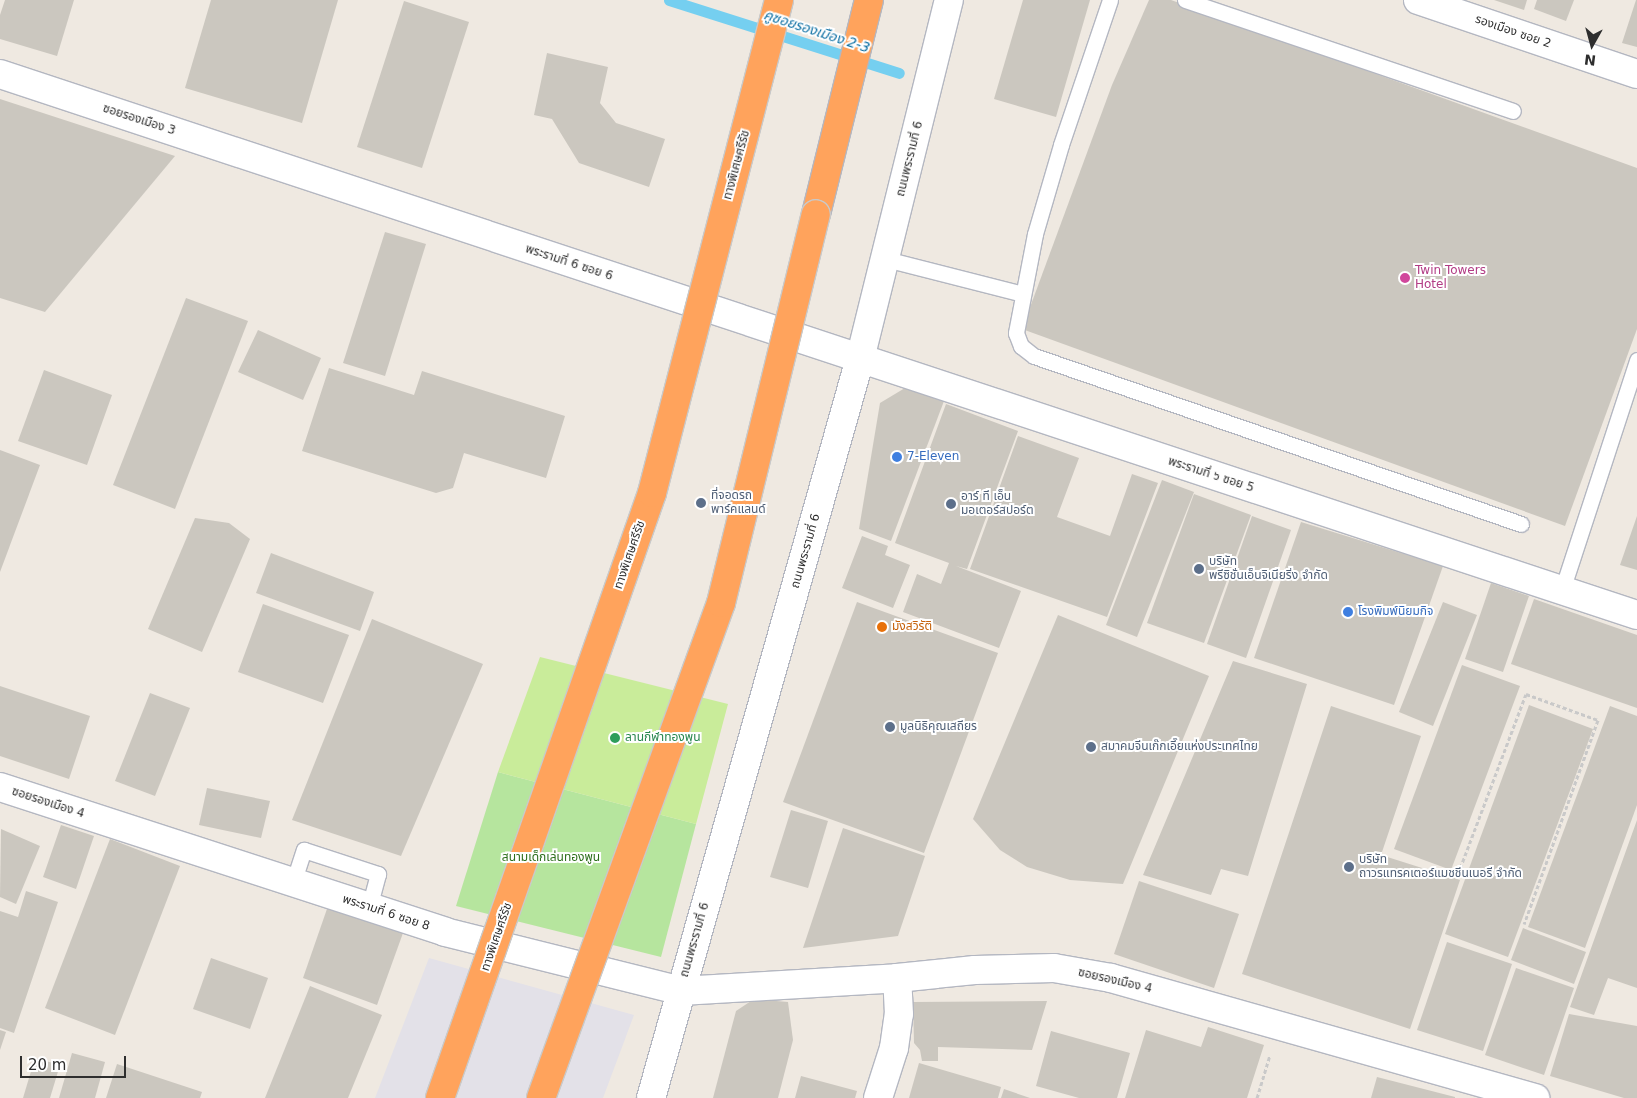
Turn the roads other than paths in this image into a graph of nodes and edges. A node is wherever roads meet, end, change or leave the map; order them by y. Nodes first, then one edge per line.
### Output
1 (779, 0) edge
2 (869, 0) edge
3 (949, 0) edge
4 (1110, 0) edge
5 (1185, 0) edge
6 (1418, 0) edge
7 (0, 74) edge
8 (1637, 74) edge
9 (1513, 111) dead end
10 (278, 166) joint
11 (886, 259) junction
12 (1023, 294) junction
13 (860, 359) junction
14 (1637, 360) edge
15 (1521, 524) dead end
16 (1562, 590) junction
17 (1637, 615) edge
18 (0, 787) edge
19 (96, 819) joint
20 (897, 978) junction
21 (681, 991) junction
22 (440, 1098) edge
23 (541, 1098) edge
24 (651, 1098) edge
25 (878, 1098) edge
26 (1535, 1098) edge

1 - 22 highway, ทางพิเศษศรีรัช, bridge
2 - 23 highway, bridge
3 - 11 street, ถนนพระรามที่ 6
4 - 12 lane
5 - 9 lane
6 - 8 street, รองเมือง ซอย 2
7 - 10 street, ซอยรองเมือง 3
10 - 13 street, พระรามที่ 6 ซอย 6
11 - 12 lane
11 - 13 street, ถนนพระรามที่ 6
12 - 15 lane
13 - 16 street, พระรามที่ ๖ ซอย 5
13 - 21 street, ถนนพระรามที่ 6
14 - 16 lane
16 - 17 street, พระรามที่ ๖ ซอย 5
18 - 19 street, ซอยรองเมือง 4
19 - 21 street, พระรามที่ 6 ซอย 8
20 - 21 street, ซอยรองเมือง 4
20 - 25 street
20 - 26 street, ซอยรองเมือง 4
21 - 24 street, ถนนพระรามที่ 6

